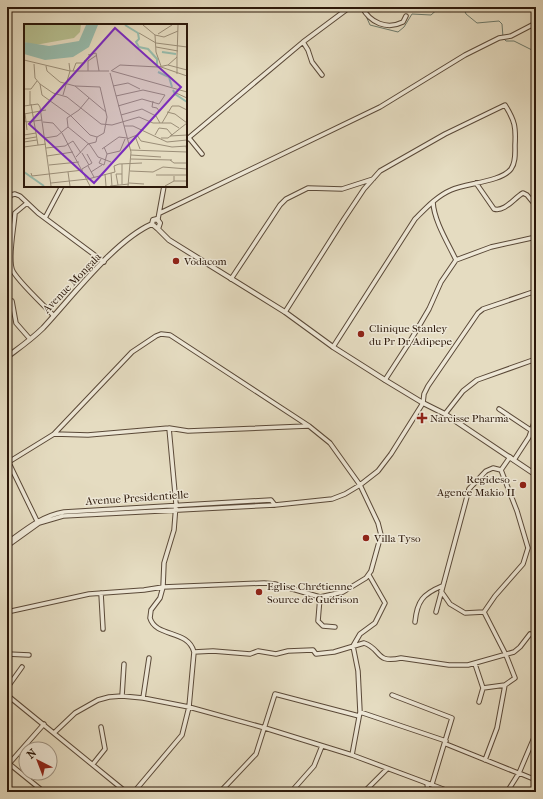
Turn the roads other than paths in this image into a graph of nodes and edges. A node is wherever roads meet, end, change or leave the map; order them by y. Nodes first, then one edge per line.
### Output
1 (350, 7) edge
2 (362, 7) edge
3 (406, 16) dead end
4 (536, 23) edge
5 (303, 42) junction
6 (322, 75) dead end
7 (188, 139) edge
8 (202, 154) dead end
9 (374, 179) junction
10 (476, 183) junction
11 (61, 187) edge
12 (164, 187) edge
13 (7, 201) edge
14 (433, 202) junction
15 (27, 203) junction
16 (536, 206) edge
17 (160, 213) junction
18 (45, 218) junction
19 (158, 219) junction
20 (152, 224) junction
21 (158, 229) junction
22 (536, 237) edge
23 (456, 260) junction
24 (104, 262) junction
25 (231, 279) junction
26 (536, 291) edge
27 (12, 301) dead end
28 (284, 312) junction
29 (53, 315) junction
30 (30, 340) junction
31 (333, 347) junction
32 (7, 357) edge
33 (536, 359) edge
34 (385, 380) junction
35 (423, 403) junction
36 (499, 409) dead end
37 (445, 414) junction
38 (536, 417) edge
39 (309, 426) junction
40 (168, 428) junction
41 (532, 431) junction
42 (54, 434) junction
43 (512, 459) junction
44 (8, 461) edge
45 (501, 470) junction
46 (536, 475) edge
47 (360, 485) junction
48 (214, 502) junction
49 (176, 504) junction
50 (275, 505) junction
51 (214, 508) junction
52 (176, 511) junction
53 (38, 522) junction
54 (7, 543) edge
55 (7, 546) edge
56 (369, 575) junction
57 (442, 586) junction
58 (163, 587) junction
59 (441, 591) junction
60 (101, 593) junction
61 (320, 597) junction
62 (7, 612) edge
63 (436, 612) dead end
64 (484, 612) junction
65 (415, 622) dead end
66 (335, 627) dead end
67 (103, 629) dead end
68 (530, 634) dead end
69 (353, 646) junction
70 (194, 652) junction
71 (7, 654) edge
72 (29, 655) dead end
73 (506, 655) junction
74 (149, 658) dead end
75 (124, 664) dead end
76 (475, 664) junction
77 (22, 667) dead end
78 (505, 685) junction
79 (7, 688) edge
80 (483, 688) junction
81 (7, 695) edge
82 (392, 695) dead end
83 (122, 696) junction
84 (143, 698) junction
85 (479, 702) dead end
86 (189, 707) junction
87 (360, 714) junction
88 (44, 724) junction
89 (101, 727) dead end
90 (265, 728) junction
91 (55, 732) junction
92 (536, 733) edge
93 (446, 743) junction
94 (322, 746) junction
95 (352, 755) junction
96 (485, 760) junction
97 (8, 764) edge
98 (93, 764) junction
99 (387, 769) junction
100 (518, 773) junction
101 (536, 780) edge
102 (427, 783) junction
103 (432, 784) junction
104 (440, 788) junction
105 (44, 792) edge
106 (126, 792) edge
107 (134, 792) edge
108 (220, 792) edge
109 (291, 792) edge
110 (364, 792) edge
111 (428, 792) edge
112 (437, 792) edge
113 (451, 792) edge
114 (507, 792) edge

1 - 5 street
2 - 3 street
4 - 17 street
5 - 6 street
5 - 7 street
7 - 8 street
9 - 10 street
9 - 25 street
9 - 28 street
10 - 14 street
10 - 16 street
11 - 18 street
12 - 17 street
13 - 15 street
14 - 23 street
14 - 31 street
15 - 18 street
15 - 29 street
17 - 19 street
18 - 24 street
19 - 20 street, Avenue Mongala
19 - 21 street
20 - 21 street
20 - 24 street, Avenue Mongala
21 - 25 street
22 - 23 street
23 - 34 street
24 - 29 street, Avenue Mongala
25 - 28 street
26 - 35 street, Avenue Presidentielle
27 - 30 street
28 - 31 street
29 - 30 street, Avenue Mongala
30 - 32 street, Avenue Mongala
31 - 34 street
33 - 37 street
34 - 35 street
35 - 37 street
35 - 47 street, Avenue Presidentielle
36 - 41 street
37 - 43 street
38 - 41 street
39 - 40 street
39 - 42 street
39 - 47 street
40 - 42 street
40 - 49 street
41 - 43 street
42 - 44 street
43 - 45 street
43 - 46 street
44 - 53 street
45 - 57 street
45 - 64 street
47 - 50 street, Avenue Presidentielle
47 - 56 street
48 - 49 street, Avenue Presidentielle
48 - 50 street, Avenue Presidentielle
48 - 51 street
49 - 52 street
49 - 53 street, Avenue Presidentielle
50 - 51 street, Avenue Presidentielle
51 - 52 street, Avenue Presidentielle
52 - 53 street, Avenue Presidentielle
52 - 58 street
53 - 54 street, Avenue Presidentielle
53 - 55 street, Avenue Presidentielle
56 - 61 street
56 - 69 street
57 - 59 street
57 - 65 street
58 - 60 street
58 - 61 street
58 - 70 street
59 - 63 street
59 - 64 street
60 - 62 street
60 - 67 street
61 - 66 street
64 - 73 street
68 - 73 street
69 - 70 street
69 - 76 street
69 - 87 street
70 - 86 street
71 - 72 street
73 - 76 street
73 - 78 street
74 - 84 street
75 - 83 street
76 - 80 street
77 - 79 street
78 - 80 street
78 - 96 street
80 - 85 street
81 - 88 street
82 - 93 street
83 - 84 street
83 - 91 street
84 - 86 street
86 - 90 street
86 - 107 street
87 - 90 street
87 - 93 street
87 - 95 street
88 - 91 street
88 - 97 street
89 - 98 street
90 - 94 street
90 - 108 street
91 - 98 street
92 - 100 street
93 - 96 street
93 - 103 street
94 - 95 street
94 - 109 street
95 - 99 street
96 - 100 street
97 - 105 street
98 - 106 street
99 - 102 street
99 - 110 street
100 - 101 street
100 - 114 street
102 - 103 street
102 - 111 street
103 - 104 street
104 - 112 street
104 - 113 street

